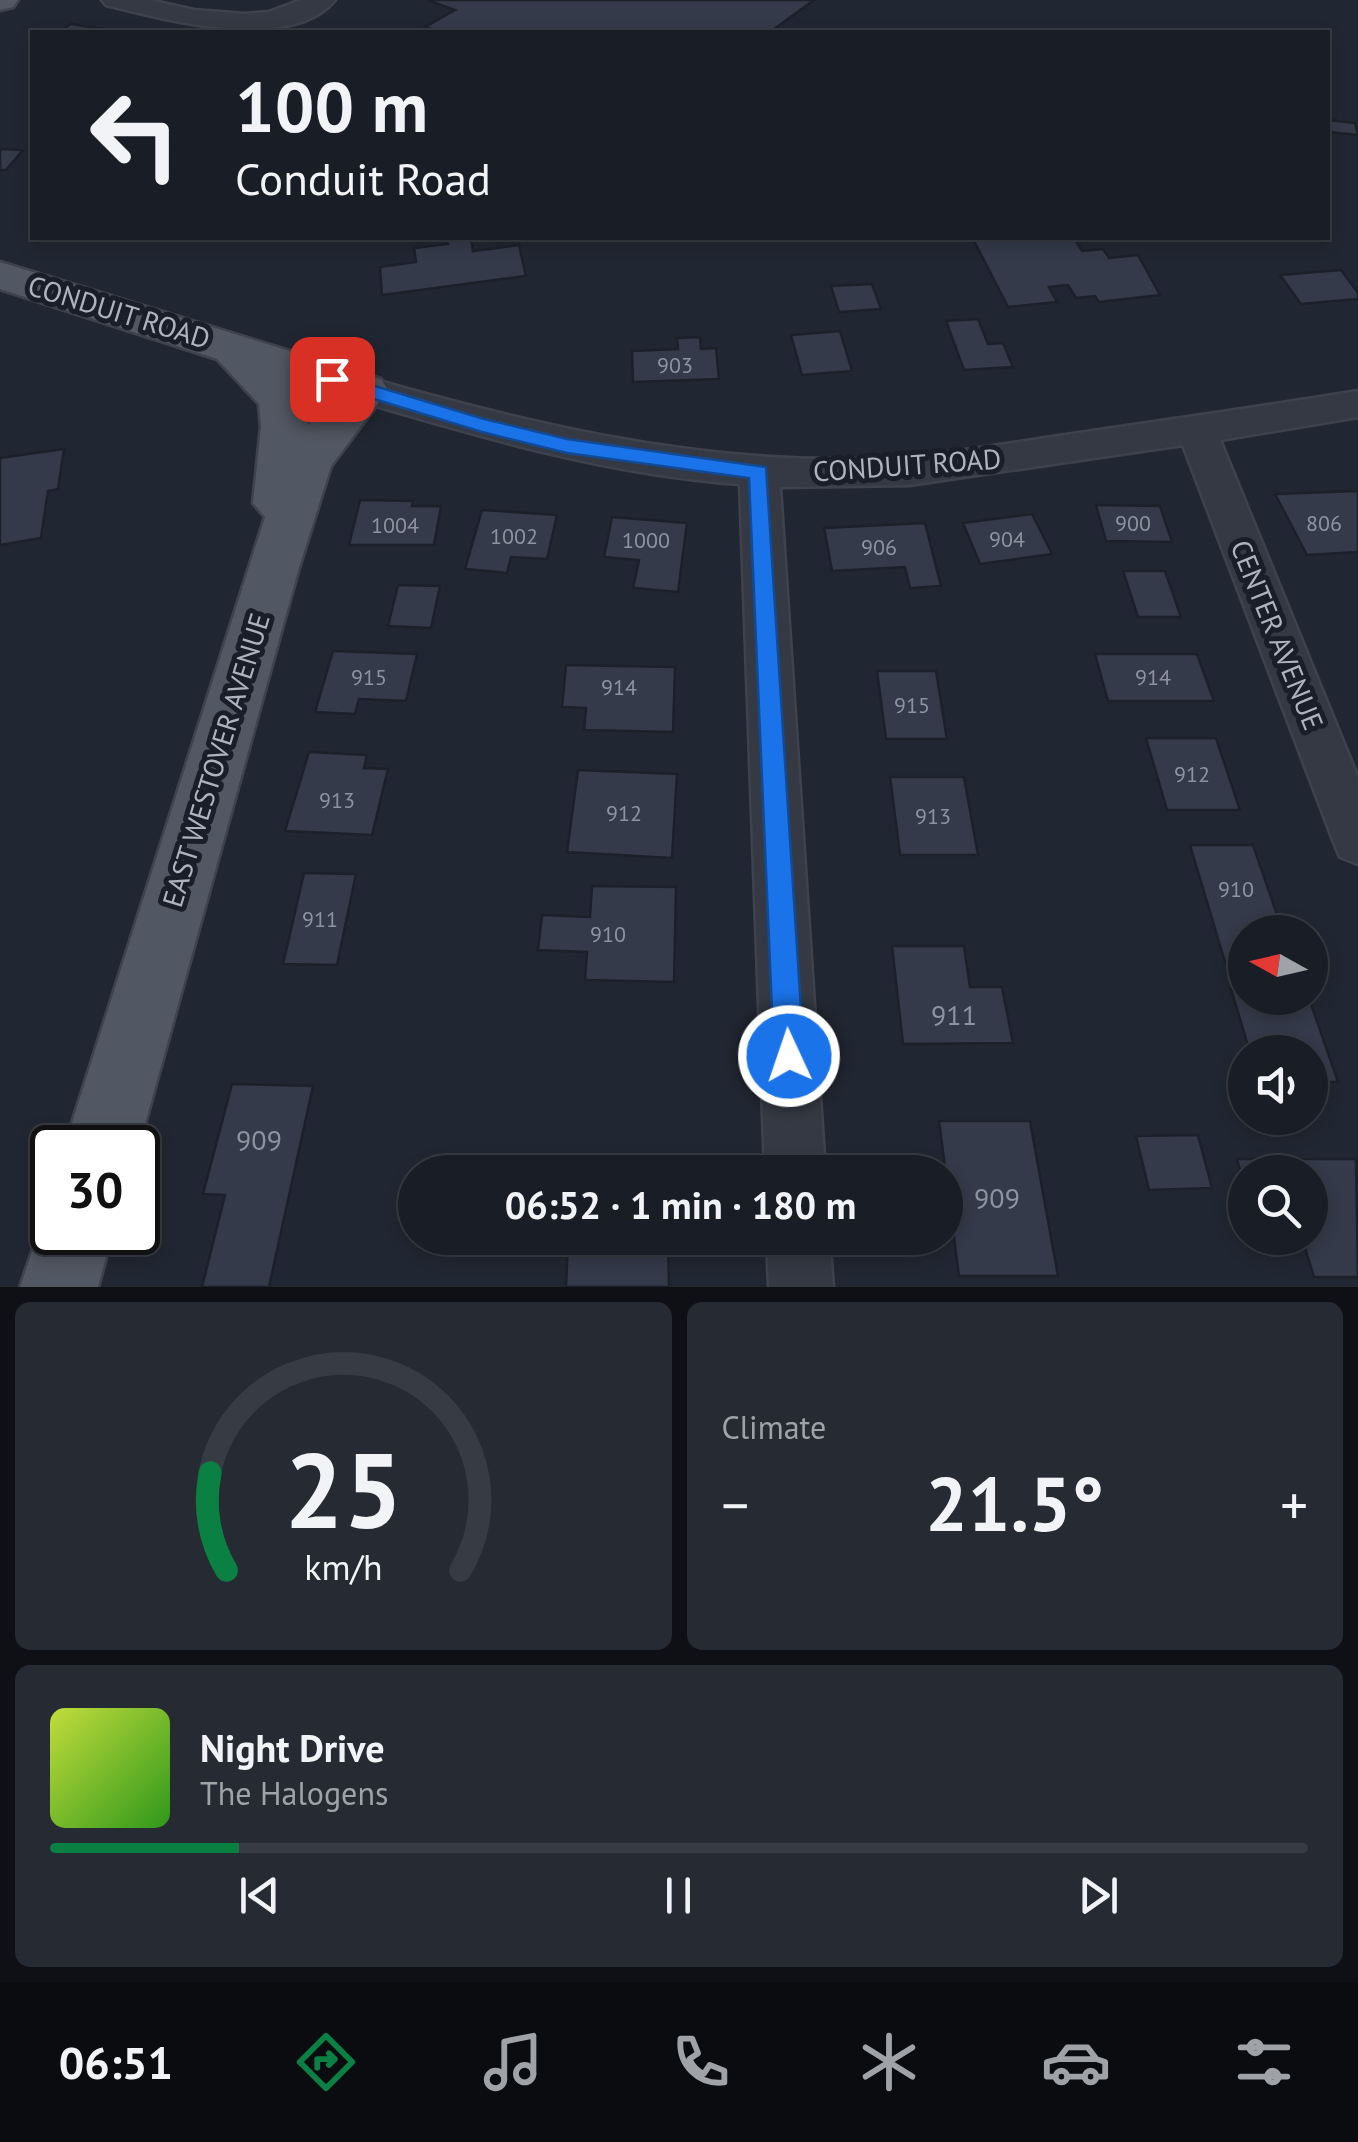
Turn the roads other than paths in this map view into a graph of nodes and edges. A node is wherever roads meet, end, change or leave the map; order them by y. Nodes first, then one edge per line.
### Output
1 (115, 0) edge
2 (322, 0) edge
3 (0, 275) edge
4 (232, 348) junction
5 (365, 390) junction
6 (1358, 404) edge
7 (1196, 430) junction
8 (759, 472) junction
9 (272, 572) junction
10 (1358, 840) edge
11 (107, 1125) edge
12 (794, 1155) edge
13 (69, 1255) edge
14 (799, 1255) edge
15 (59, 1287) edge
16 (801, 1287) edge

1 - 2 street
3 - 4 main road, CONDUIT ROAD
4 - 5 main road, CONDUIT ROAD
4 - 9 main road
5 - 8 street, CONDUIT ROAD
5 - 9 main road, EAST WESTOVER AVENUE
6 - 7 street, CONDUIT ROAD
7 - 8 street, CONDUIT ROAD
7 - 10 street, CENTER AVENUE
8 - 12 street
9 - 11 main road, EAST WESTOVER AVENUE
13 - 15 main road
14 - 16 street

